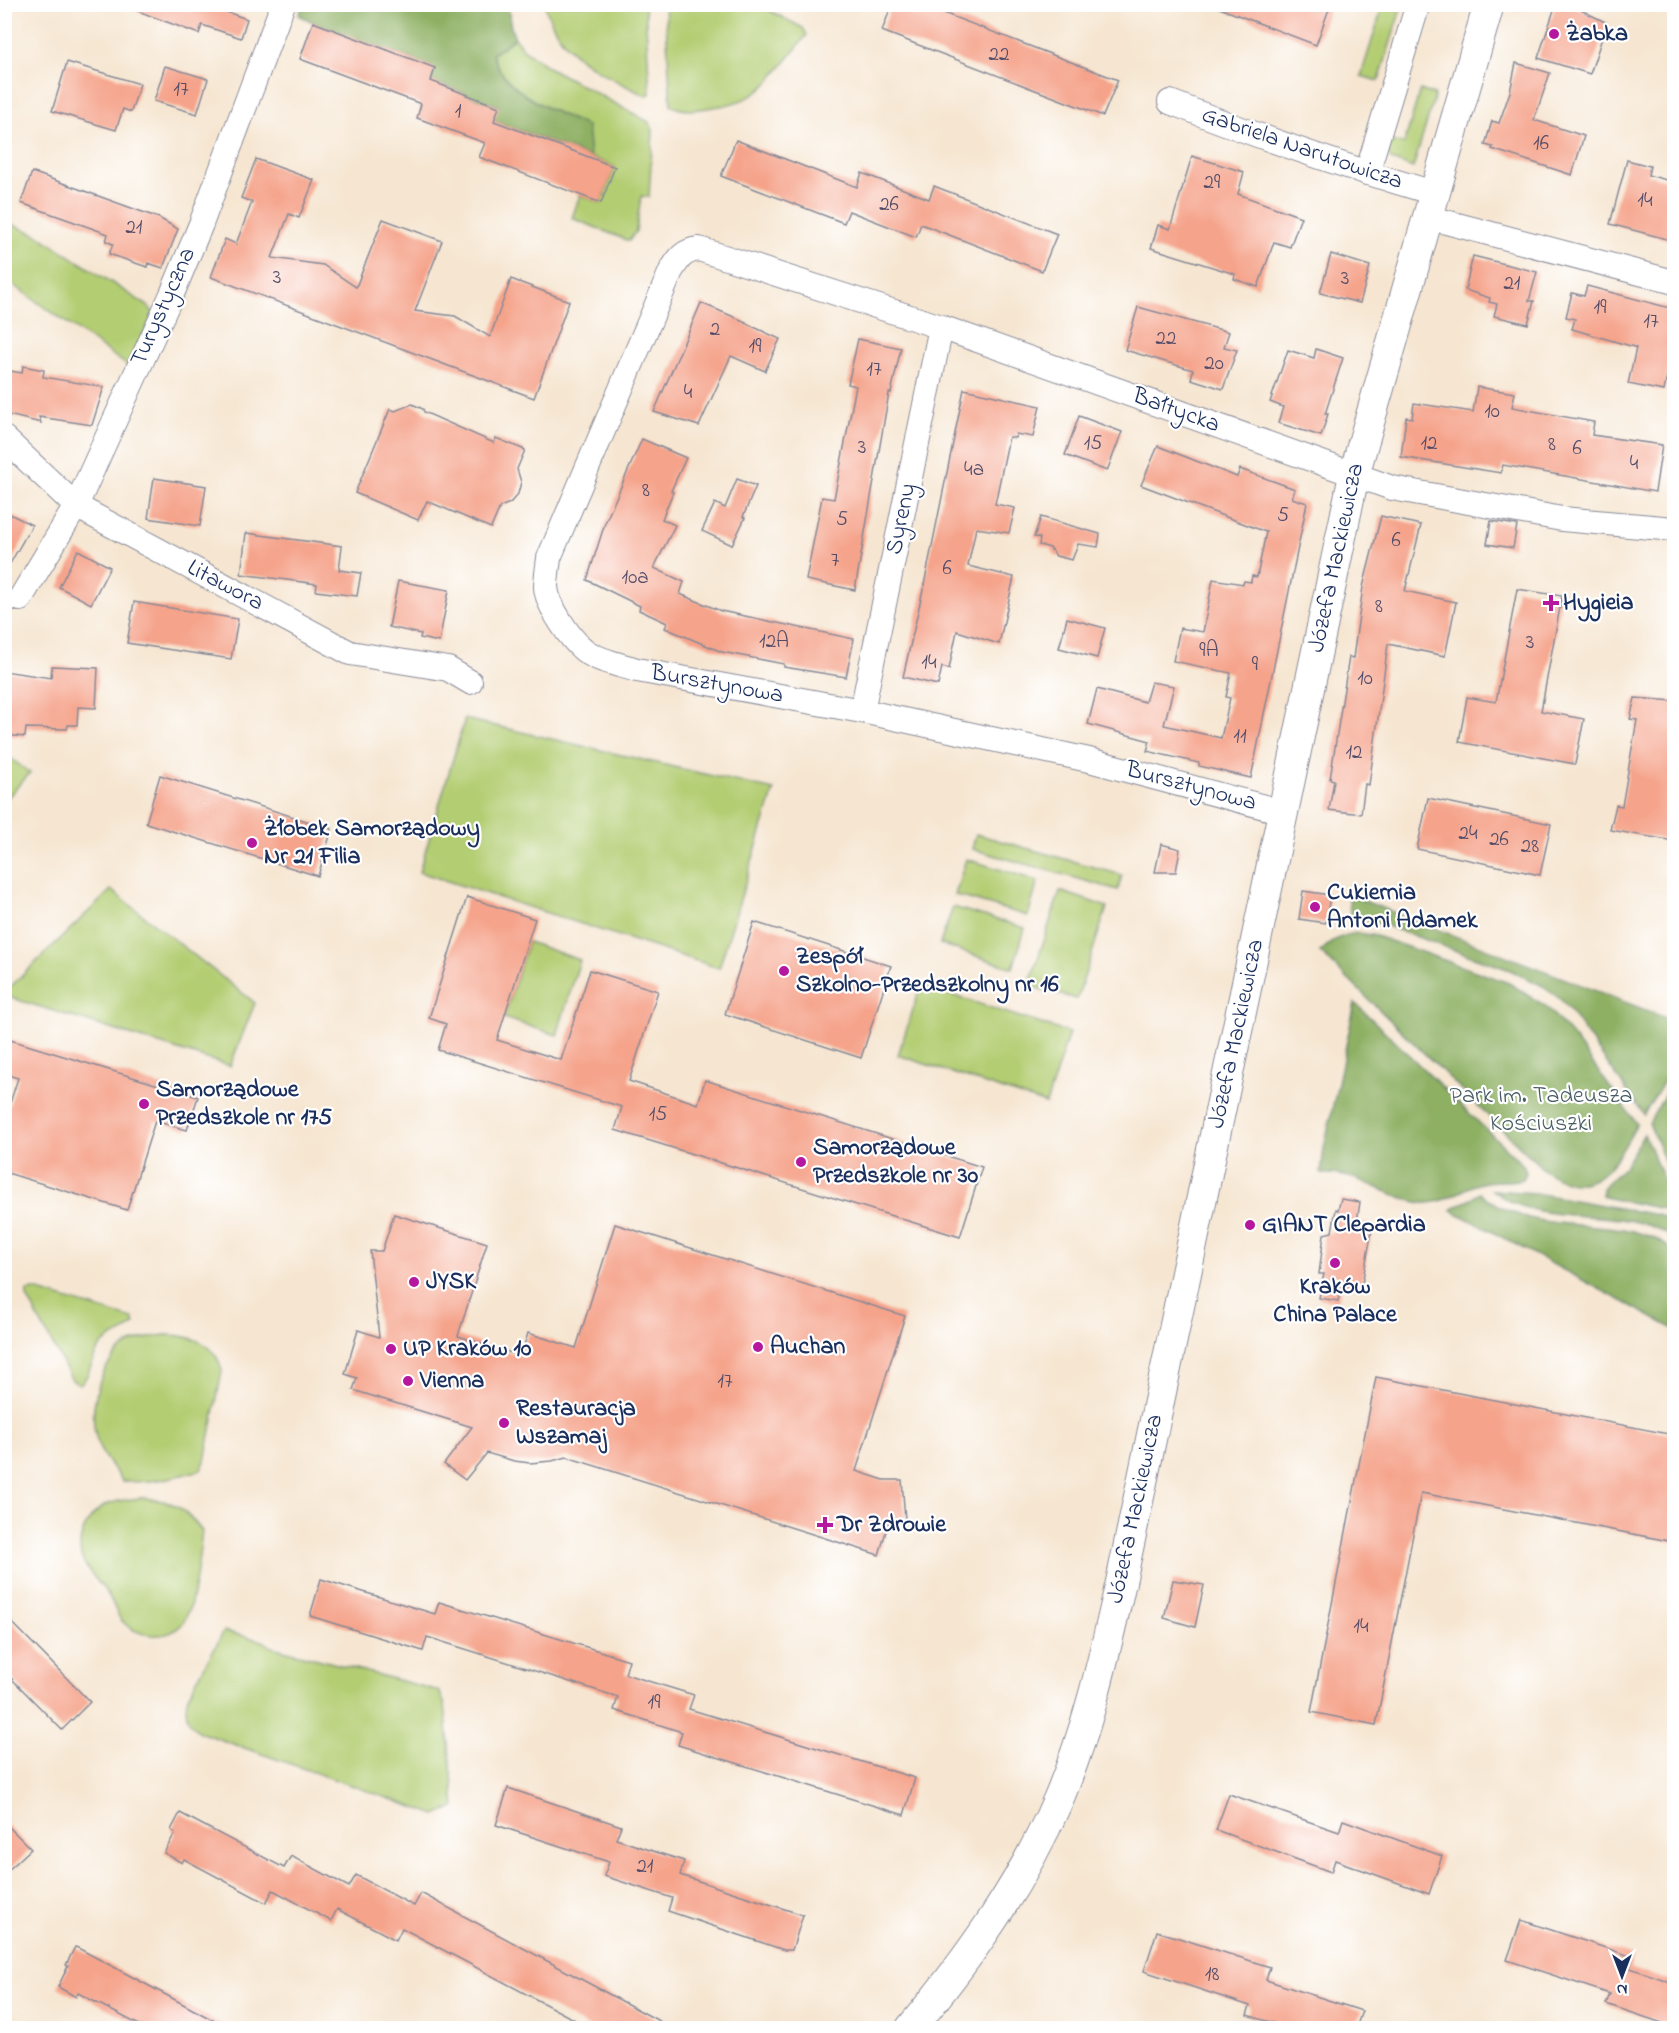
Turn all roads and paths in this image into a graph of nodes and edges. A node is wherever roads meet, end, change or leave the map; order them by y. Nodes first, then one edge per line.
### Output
1 (283, 4) edge
2 (1418, 4) edge
3 (1489, 4) edge
4 (1170, 102) dead end
5 (1367, 173) junction
6 (1431, 205) junction
7 (688, 250) joint
8 (1674, 282) edge
9 (941, 327) junction
10 (4, 438) edge
11 (1354, 475) junction
12 (76, 506) junction
13 (1674, 530) edge
14 (20, 599) dead end
15 (470, 682) dead end
16 (862, 711) junction
17 (1283, 812) junction
18 (911, 2028) edge

1 - 12 street, Turystyczna
2 - 5 street
3 - 6 street, Józefa Mackiewicza
4 - 5 street, Gabriela Narutowicza
5 - 6 street, Gabriela Narutowicza
6 - 8 street, Gabriela Narutowicza
6 - 11 street, Józefa Mackiewicza
7 - 9 street, Bałtycka
7 - 16 street, Bursztynowa
9 - 11 street, Bałtycka
9 - 16 street, Syreny
10 - 12 street, Litawora
11 - 13 street, Bałtycka
11 - 17 street, Józefa Mackiewicza
12 - 14 street, Turystyczna
12 - 15 street, Litawora
16 - 17 street, Bursztynowa
17 - 18 street, Józefa Mackiewicza

